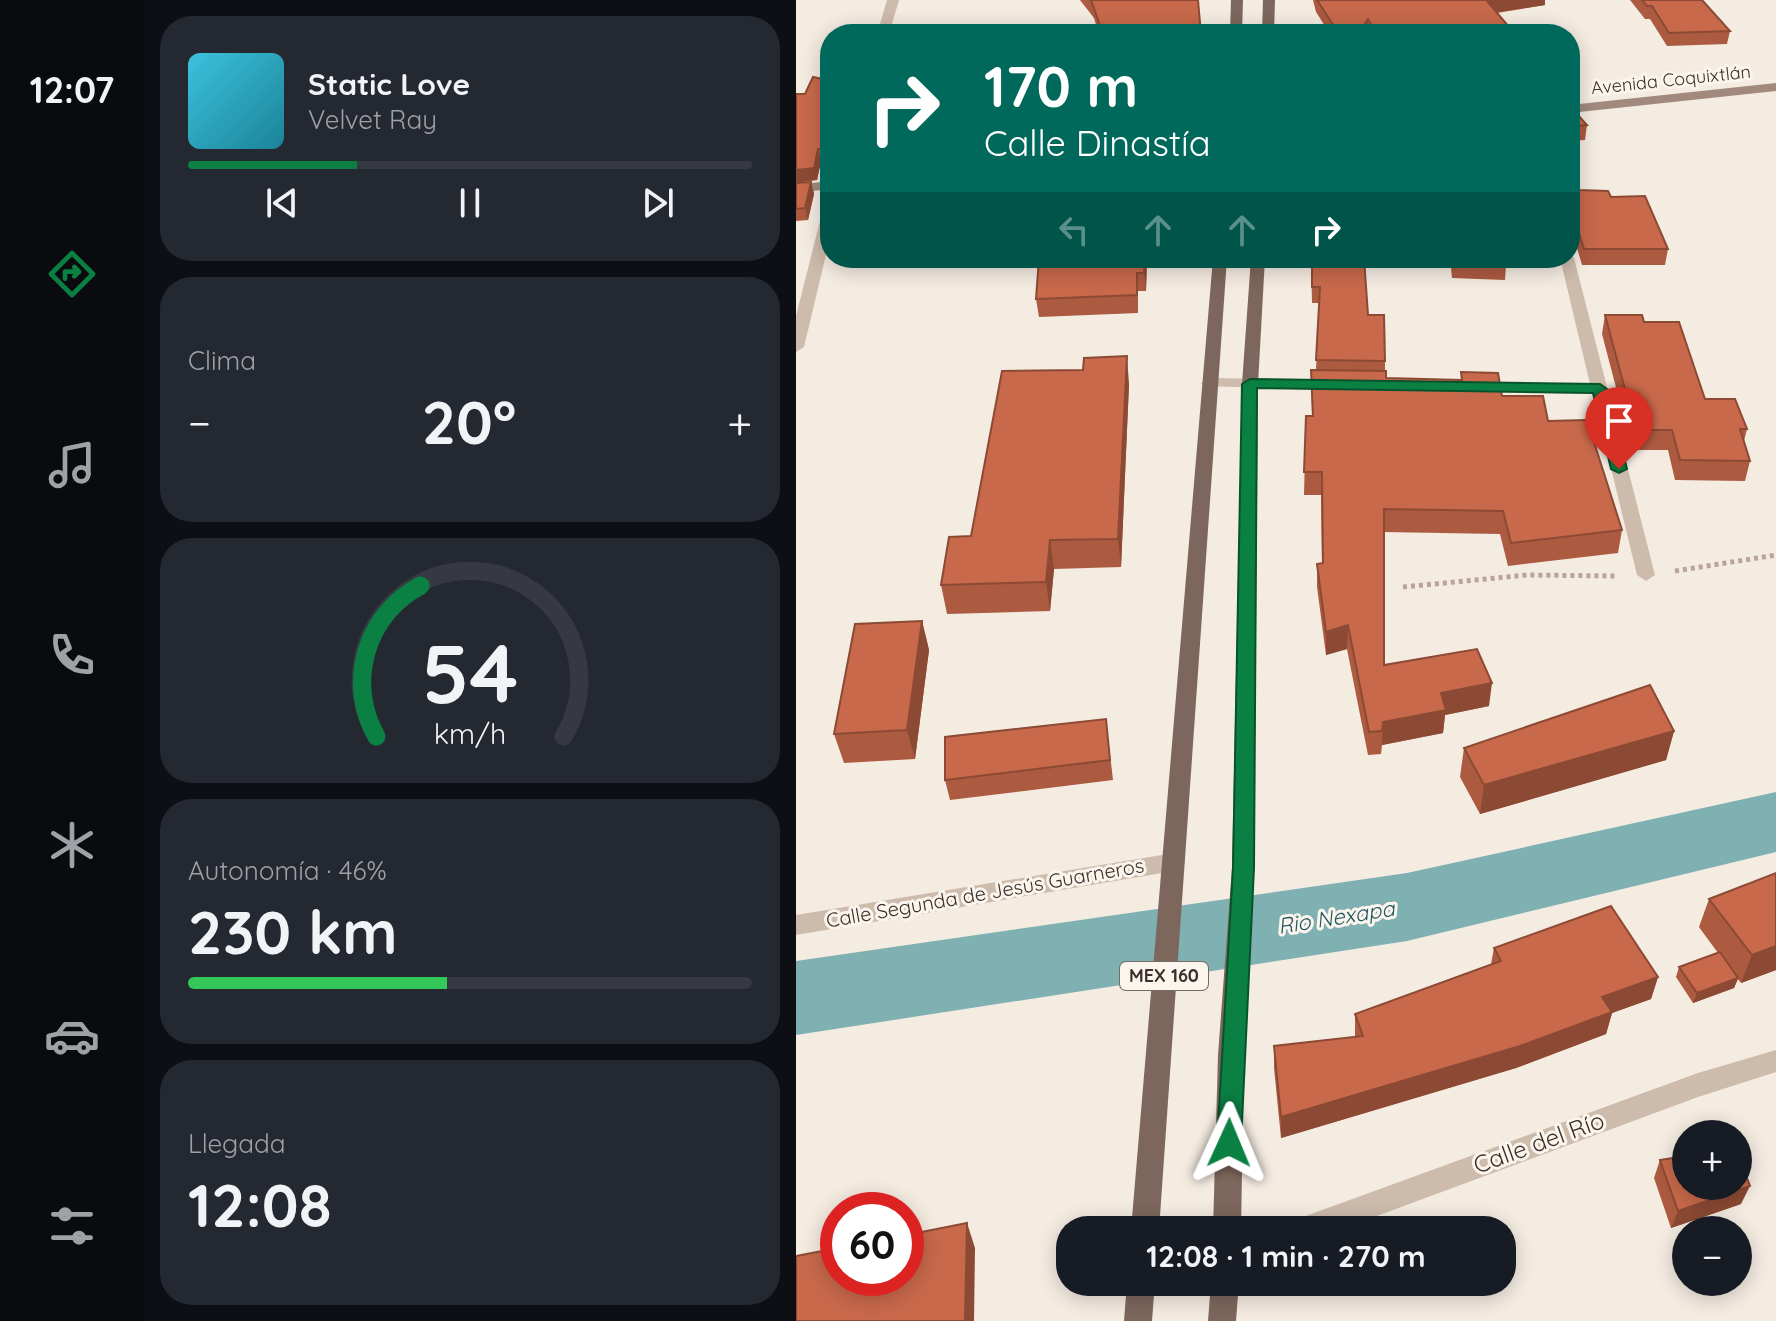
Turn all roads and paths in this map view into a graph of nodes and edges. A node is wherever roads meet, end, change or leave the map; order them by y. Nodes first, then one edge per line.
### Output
1 (893, 0) edge
2 (1237, 0) edge
3 (1269, 0) edge
4 (886, 24) edge
5 (1236, 24) edge
6 (1268, 24) edge
7 (1776, 87) edge
8 (1580, 108) edge
9 (820, 186) edge
10 (796, 189) edge
11 (820, 256) edge
12 (1219, 268) edge
13 (1257, 268) edge
14 (1570, 268) edge
15 (796, 347) edge
16 (1209, 383) junction
17 (1250, 384) junction
18 (1361, 385) edge
19 (1456, 387) edge
20 (1600, 389) junction
21 (1776, 555) edge
22 (1646, 575) junction
23 (1403, 587) dead end
24 (1174, 862) junction
25 (796, 925) edge
26 (1776, 1061) edge
27 (1146, 1216) edge
28 (1227, 1216) edge
29 (1341, 1216) edge
30 (1140, 1296) edge
31 (1224, 1296) edge
32 (1138, 1321) edge
33 (1222, 1321) edge

1 - 4 street
2 - 5 main road
3 - 6 main road
7 - 8 street, Avenida Coquixtlán
9 - 10 street
11 - 15 street
12 - 16 main road, MEX 160
13 - 17 main road, MEX 160
14 - 20 street
16 - 17 street
16 - 24 main road, MEX 160
17 - 18 street
17 - 28 main road, MEX 160
19 - 20 street
20 - 22 street
21 - 22 path
22 - 23 path
24 - 25 street, Calle Segunda de Jesús Guarneros
24 - 27 main road, MEX 160
26 - 29 street, Calle del Río
30 - 32 main road
31 - 33 main road

